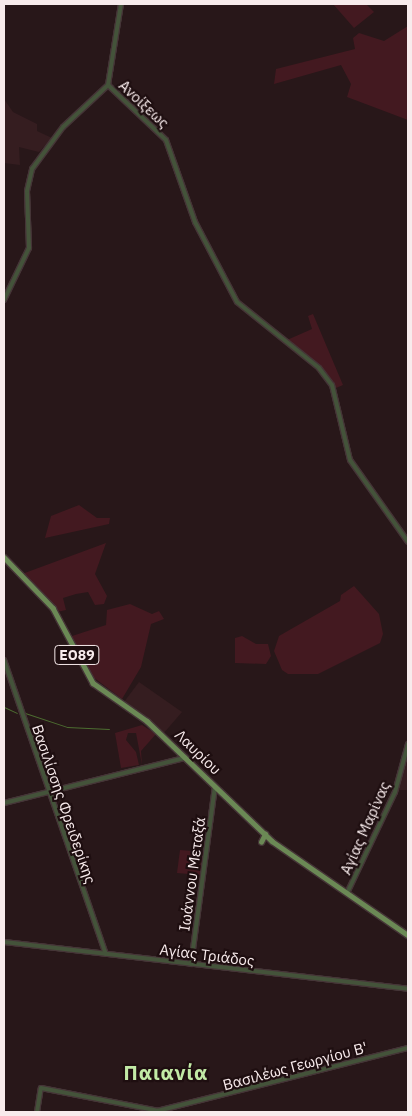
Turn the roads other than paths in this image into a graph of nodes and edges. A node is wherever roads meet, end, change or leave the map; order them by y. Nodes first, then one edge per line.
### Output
1 (121, 4) edge
2 (108, 85) junction
3 (4, 300) edge
4 (408, 542) edge
5 (4, 557) edge
6 (4, 660) edge
7 (408, 744) edge
8 (185, 758) junction
9 (215, 787) junction
10 (47, 791) junction
11 (4, 803) edge
12 (265, 834) junction
13 (261, 842) dead end
14 (348, 892) junction
15 (408, 935) edge
16 (4, 942) edge
17 (106, 954) junction
18 (190, 964) junction
19 (408, 989) edge
20 (408, 1048) edge
21 (37, 1112) edge
22 (159, 1112) edge

1 - 2 street
2 - 3 street
2 - 4 street, Ανοίξεως
5 - 8 main road, Λαυρίου / ΕΟ89
6 - 10 street, Βασιλίσσης Φρειδερίκης
7 - 14 street, Αγίας Μαρίνας
8 - 9 main road, Λαυρίου / ΕΟ89
8 - 10 street
9 - 12 main road, Λαυρίου / ΕΟ89
9 - 18 street, Ιωάννου Μεταξά
10 - 11 street
10 - 17 street, Βασιλίσσης Φρειδερίκης
12 - 13 main road
12 - 14 main road, Λαυρίου / ΕΟ89
14 - 15 main road, Λαυρίου / ΕΟ89
16 - 17 street, Αγίας Τριάδος
17 - 18 street, Αγίας Τριάδος
18 - 19 street, Αγίας Τριάδος
20 - 22 street, Βασιλέως Γεωργίου Β'
21 - 22 street

